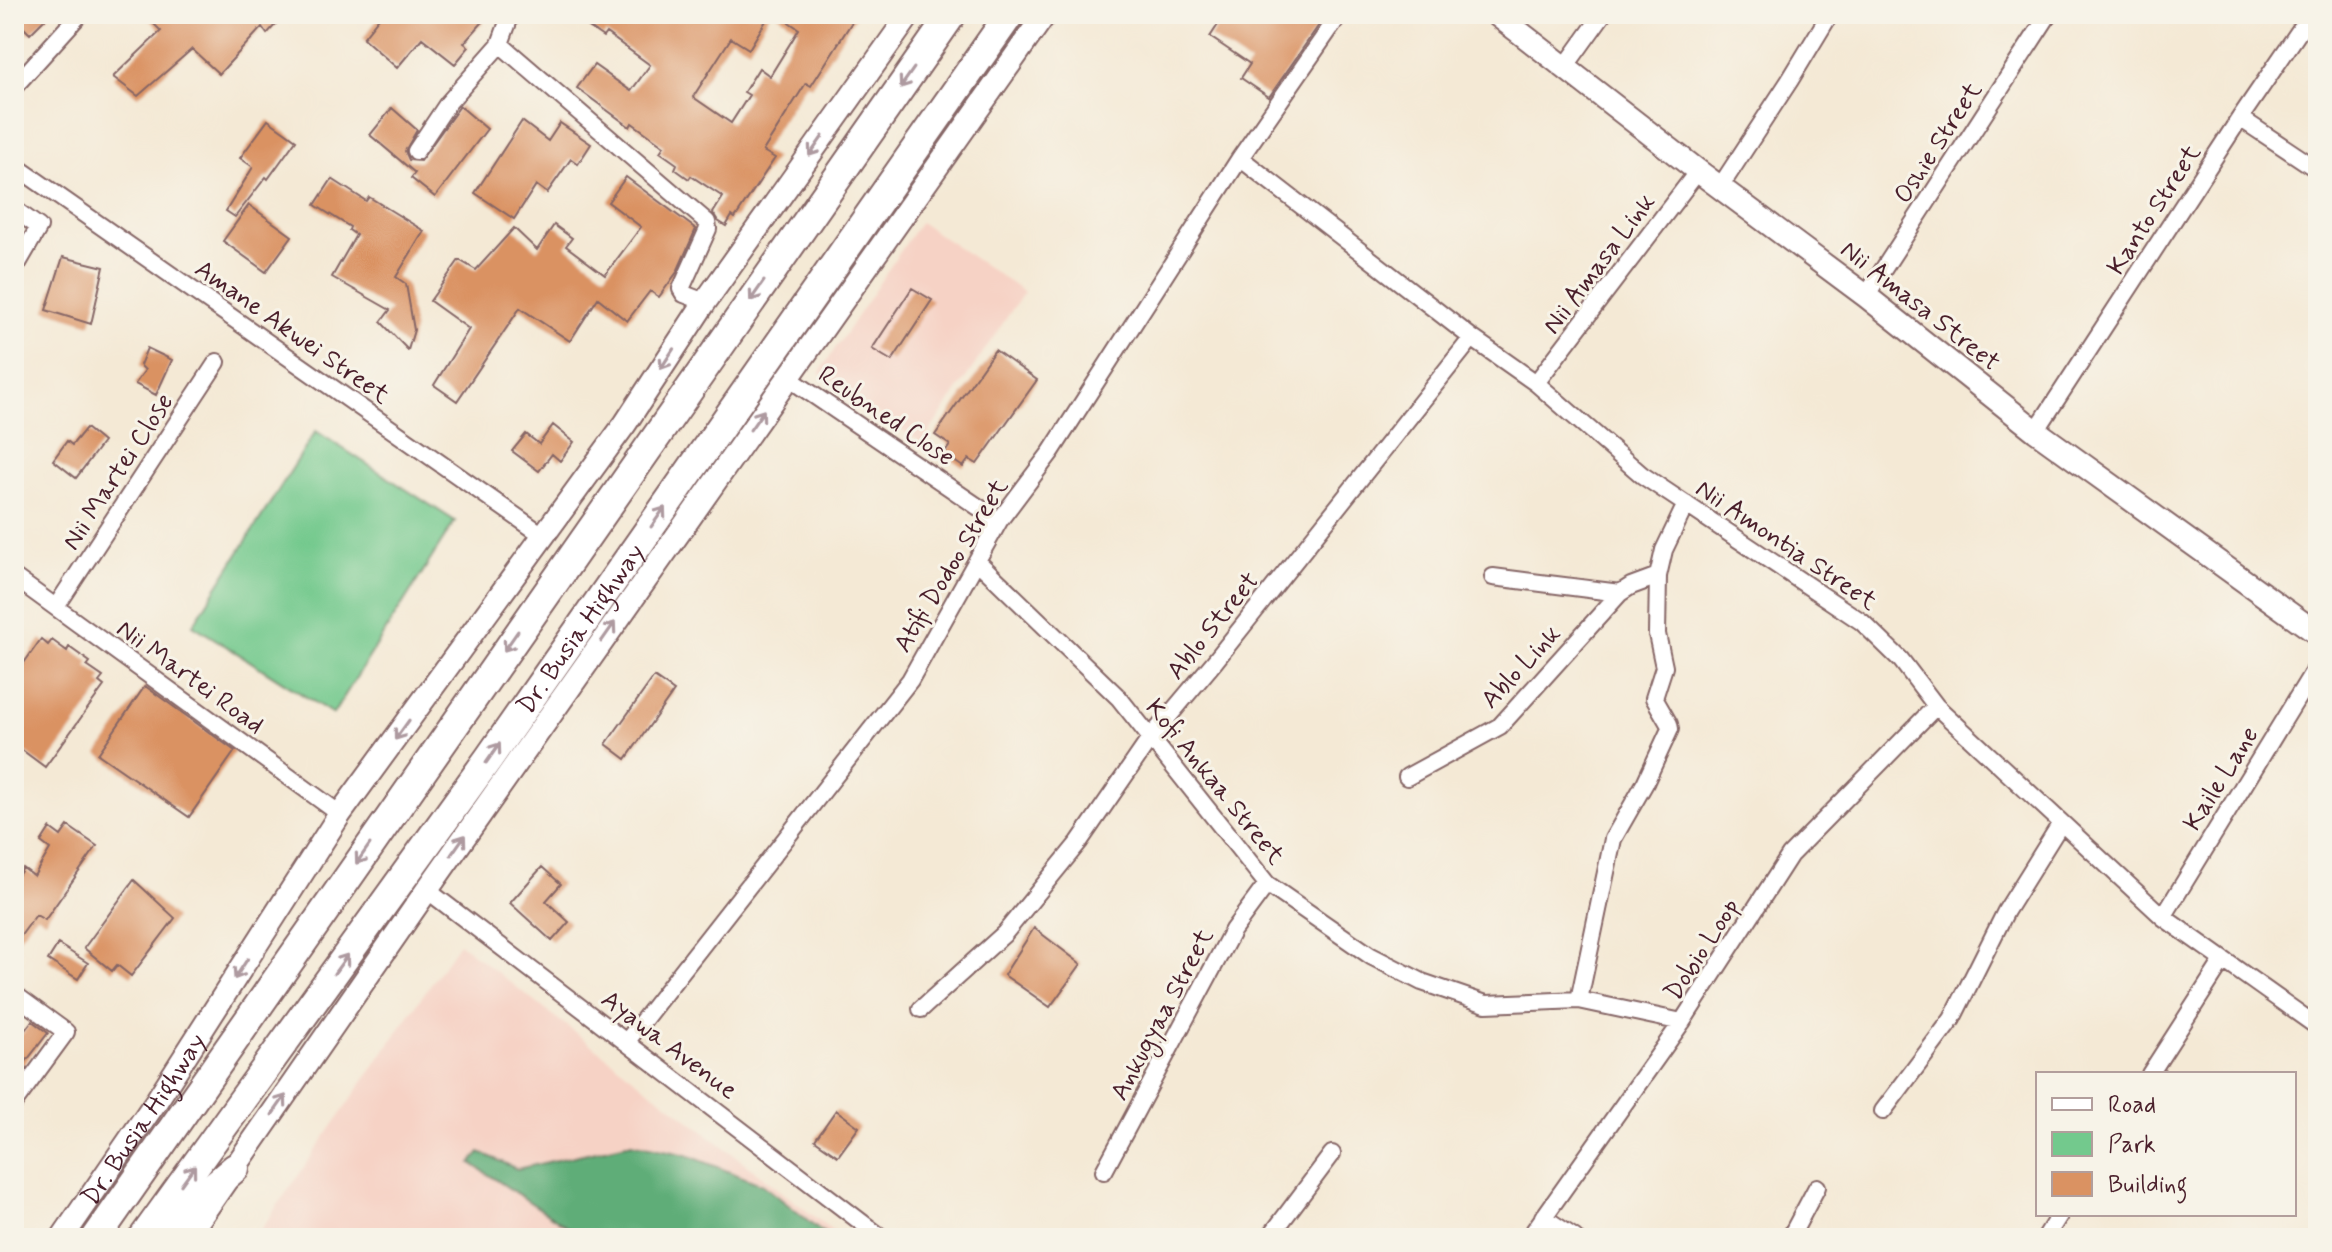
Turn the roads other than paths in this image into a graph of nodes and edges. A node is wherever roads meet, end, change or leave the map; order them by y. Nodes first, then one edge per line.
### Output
1 (80, 14) edge
2 (511, 14) edge
3 (910, 14) edge
4 (952, 14) edge
5 (1010, 14) edge
6 (1045, 14) edge
7 (1340, 14) edge
8 (1496, 14) edge
9 (1603, 14) edge
10 (1830, 14) edge
11 (2049, 14) edge
12 (2311, 14) edge
13 (500, 44) junction
14 (1565, 67) junction
15 (14, 87) edge
16 (2240, 118) junction
17 (416, 151) dead end
18 (1240, 158) junction
19 (14, 165) edge
20 (2318, 170) edge
21 (1698, 171) junction
22 (1720, 187) junction
23 (14, 209) edge
24 (14, 270) edge
25 (1866, 296) junction
26 (705, 302) junction
27 (1472, 338) junction
28 (217, 362) dead end
29 (787, 377) junction
30 (1536, 383) junction
31 (2036, 431) junction
32 (1686, 504) junction
33 (999, 521) junction
34 (544, 536) junction
35 (978, 562) junction
36 (1658, 576) junction
37 (14, 577) edge
38 (1493, 577) dead end
39 (1620, 593) junction
40 (56, 607) junction
41 (2318, 634) edge
42 (2318, 664) edge
43 (1936, 706) junction
44 (1152, 736) junction
45 (1407, 777) dead end
46 (340, 814) junction
47 (2061, 823) junction
48 (1267, 884) junction
49 (427, 890) junction
50 (2163, 917) junction
51 (2222, 962) junction
52 (14, 994) edge
53 (1579, 1000) junction
54 (921, 1009) dead end
55 (1682, 1022) junction
56 (2318, 1027) edge
57 (627, 1041) junction
58 (2151, 1072) edge
59 (14, 1103) edge
60 (1883, 1111) dead end
61 (1332, 1154) dead end
62 (235, 1168) junction
63 (1104, 1171) dead end
64 (1817, 1187) dead end
65 (2059, 1216) edge
66 (1543, 1217) junction
67 (62, 1238) edge
68 (96, 1238) edge
69 (143, 1238) edge
70 (153, 1238) edge
71 (186, 1238) edge
72 (882, 1238) edge
73 (1269, 1238) edge
74 (1529, 1238) edge
75 (1575, 1238) edge
76 (1790, 1238) edge
77 (2045, 1238) edge

1 - 15 street
2 - 13 street
3 -> 26 street, Dr. Busia Highway
4 -> 68 highway, Dr. Busia Highway
69 -> 5 highway, Dr. Busia Highway
6 - 29 street, Dr. Busia Highway
7 - 18 street, Atifi Dodoo Street
8 - 14 street, Nii Amasa Street
9 - 14 street
10 - 22 street
11 - 25 street, Oshie Street
12 - 16 street, Kanto Street
13 - 17 street
13 - 26 street
14 - 21 street, Nii Amasa Street
16 - 20 street
16 - 31 street, Kanto Street
18 - 27 street, Nii Amontia Street
18 - 33 street, Atifi Dodoo Street
19 - 34 street, Amane Akwei Street
21 - 22 street, Nii Amasa Street
21 - 30 street, Nii Amasa Link
22 - 25 street, Nii Amasa Street
23 - 24 street
25 - 31 street, Nii Amasa Street
26 -> 34 street, Dr. Busia Highway
27 - 30 street, Nii Amontia Street
27 - 44 street, Ablo Street
28 - 40 street, Nii Martei Close
29 - 33 street, Reubned Close
49 -> 29 street, Dr. Busia Highway
30 - 32 street, Nii Amontia Street
31 - 41 street, Nii Amasa Street
32 - 36 street
32 - 43 street, Nii Amontia Street
33 - 35 street, Atifi Dodoo Street
34 -> 46 street, Dr. Busia Highway
35 - 44 street, Kofi Ankaa Street
35 - 57 street, Atifi Dodoo Street
36 - 39 street, Ablo Link
36 - 53 street
37 - 40 street, Nii Martei Road
38 - 39 street
39 - 45 street, Ablo Link
40 - 46 street, Nii Martei Road
42 - 50 street, Kaile Lane
43 - 47 street, Nii Amontia Street
43 - 55 street, Dobio Loop
44 - 48 street, Kofi Ankaa Street
44 - 54 street, Ablo Street
46 -> 67 street, Dr. Busia Highway
47 - 50 street, Nii Amontia Street
47 - 60 street
48 - 53 street, Kofi Ankaa Street
48 - 63 street, Ankugyaa Street
49 - 57 street, Ayawa Avenue
62 -> 49 street, Dr. Busia Highway
50 - 51 street, Nii Amontia Street
51 - 56 street, Nii Amontia Street
51 - 58 street
52 - 59 street
53 - 55 street, Kofi Ankaa Street
55 - 66 street, Dobio Loop
57 - 72 street, Ayawa Avenue
61 - 73 street
62 - 70 highway
62 - 71 street, Dr. Busia Highway
64 - 76 street
65 - 77 street
66 - 74 street, Dobio Loop
66 - 75 street

